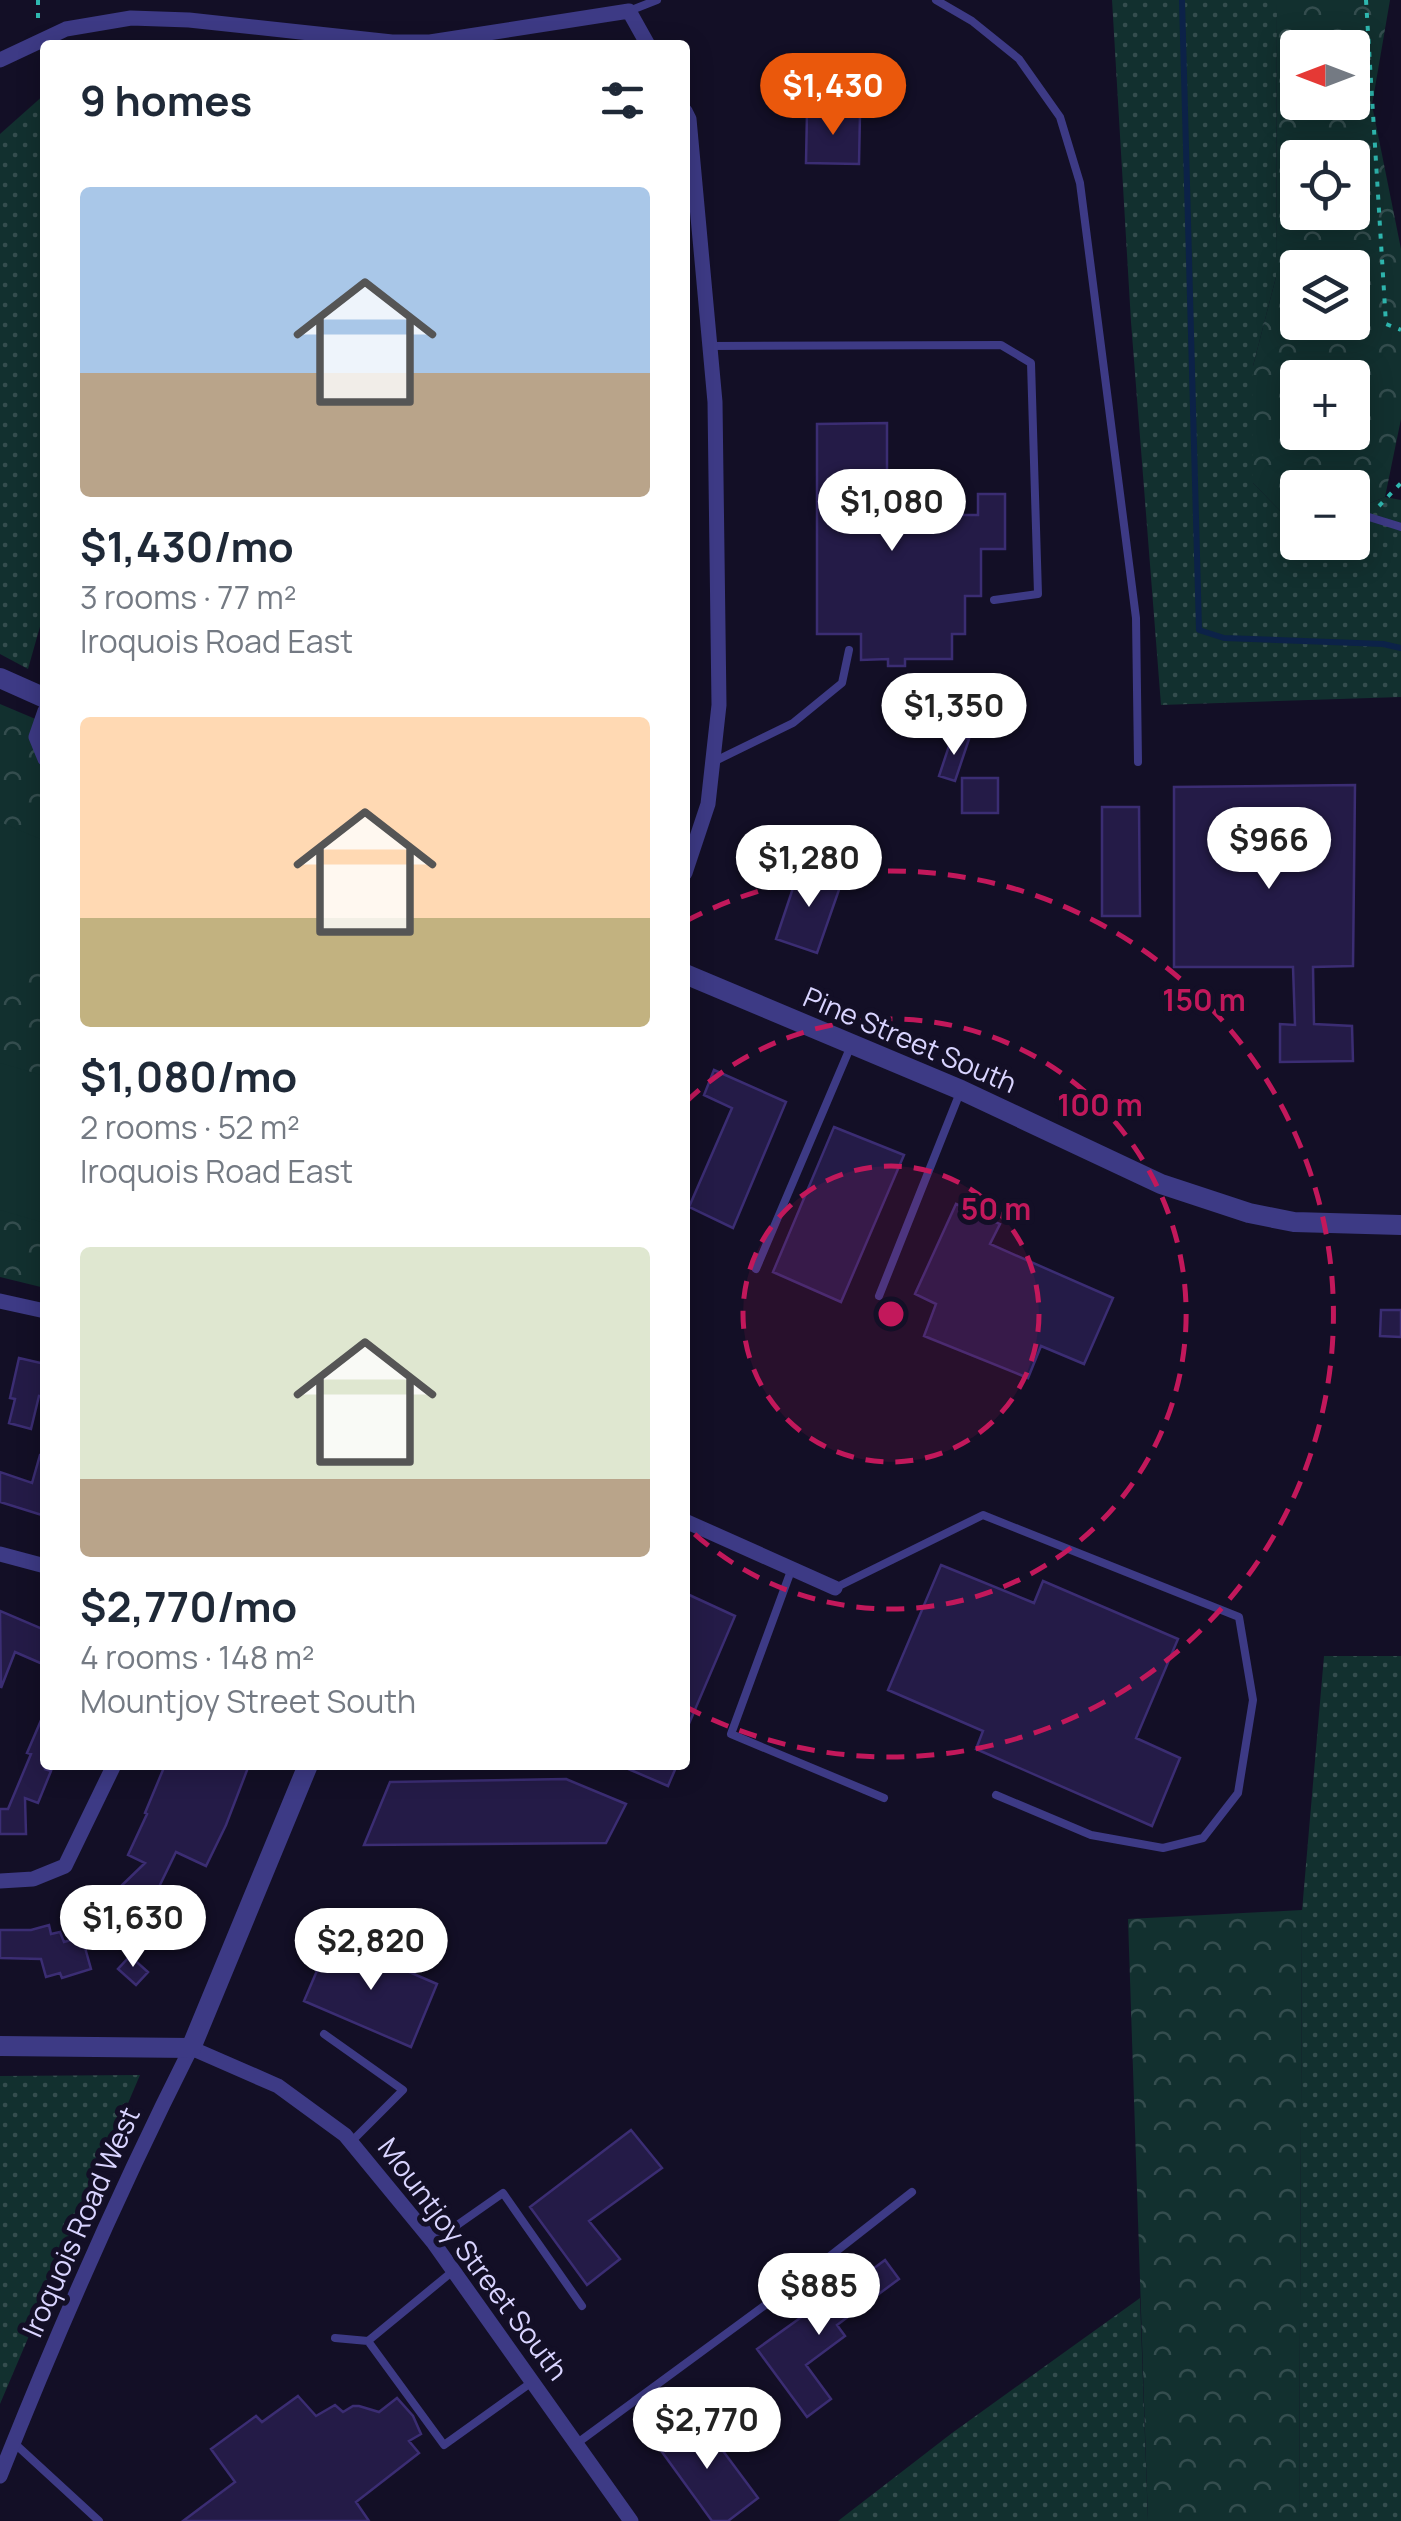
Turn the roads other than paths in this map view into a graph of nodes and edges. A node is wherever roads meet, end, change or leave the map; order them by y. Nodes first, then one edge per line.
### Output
1 (656, 0) edge
2 (936, 0) edge
3 (629, 11) junction
4 (43, 40) edge
5 (374, 40) edge
6 (443, 40) edge
7 (645, 40) edge
8 (40, 41) edge
9 (0, 60) edge
10 (690, 120) edge
11 (710, 346) junction
12 (1370, 517) edge
13 (1401, 526) edge
14 (994, 600) dead end
15 (849, 650) dead end
16 (0, 678) edge
17 (40, 696) edge
18 (713, 762) junction
19 (1138, 762) dead end
20 (690, 858) edge
21 (690, 976) edge
22 (851, 1044) junction
23 (961, 1090) junction
24 (1401, 1225) edge
25 (756, 1269) dead end
26 (879, 1296) dead end
27 (0, 1301) edge
28 (40, 1310) edge
29 (690, 1523) edge
30 (0, 1554) edge
31 (40, 1565) edge
32 (792, 1568) junction
33 (835, 1588) joint
34 (112, 1770) edge
35 (306, 1770) edge
36 (996, 1795) dead end
37 (884, 1798) dead end
38 (0, 1881) edge
39 (324, 2034) dead end
40 (0, 2046) edge
41 (191, 2048) junction
42 (351, 2142) junction
43 (912, 2192) dead end
44 (433, 2242) junction
45 (453, 2271) junction
46 (582, 2306) dead end
47 (335, 2338) dead end
48 (368, 2340) junction
49 (532, 2382) junction
50 (13, 2442) junction
51 (576, 2444) junction
52 (0, 2476) edge
53 (99, 2521) edge
54 (631, 2521) edge

1 - 3 lane
2 - 19 lane
3 - 6 street
3 - 7 street
4 - 5 street
8 - 9 street
10 - 11 street
11 - 14 lane
11 - 18 street
12 - 13 lane
15 - 18 lane
16 - 17 street
18 - 20 street
21 - 22 street, Pine Street South
22 - 23 street, Pine Street South
22 - 25 lane
23 - 24 street, Pine Street South
23 - 26 lane
27 - 28 street
29 - 32 street
30 - 31 street
32 - 33 street
32 - 37 lane
33 - 36 lane
34 - 38 street
35 - 41 street
39 - 42 lane
40 - 41 street, Mountjoy Street South
41 - 42 street, Mountjoy Street South
41 - 50 street, Iroquois Road West
42 - 44 street, Mountjoy Street South
43 - 51 lane
44 - 45 street, Mountjoy Street South
44 - 46 lane
45 - 48 lane
45 - 49 street, Mountjoy Street South
47 - 48 lane
48 - 49 lane
49 - 51 street, Mountjoy Street South
50 - 52 street, Iroquois Road West
50 - 53 lane
51 - 54 street, Mountjoy Street South

